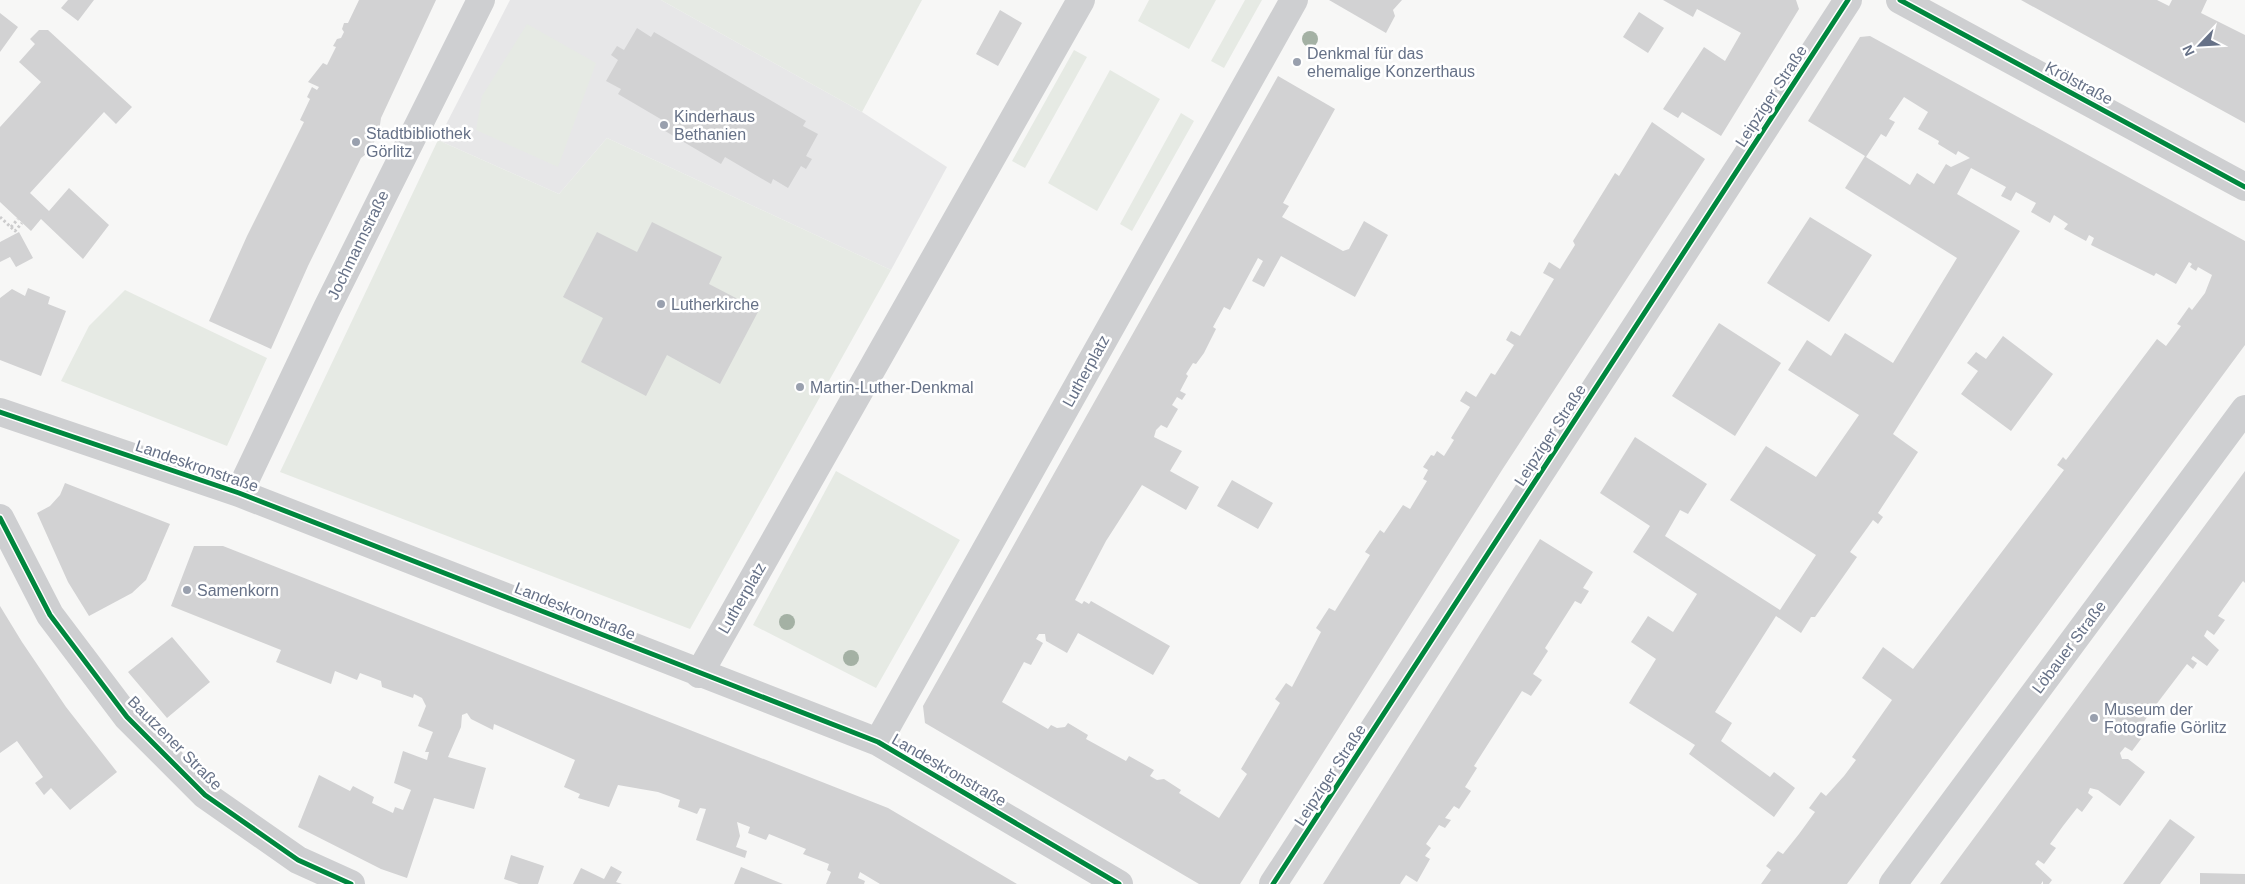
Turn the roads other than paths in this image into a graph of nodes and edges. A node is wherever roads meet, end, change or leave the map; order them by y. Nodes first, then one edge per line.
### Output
1 (480, 0) edge
2 (1081, 0) edge
3 (1294, 0) edge
4 (1848, 0) edge
5 (1900, 0) edge
6 (2245, 188) edge
7 (2245, 409) edge
8 (0, 412) edge
9 (240, 492) junction
10 (0, 518) edge
11 (699, 674) junction
12 (878, 742) junction
13 (351, 884) edge
14 (1118, 884) edge
15 (1274, 884) edge
16 (1893, 884) edge

1 - 9 street, Jochmannstraße
2 - 11 street, Lutherplatz
3 - 12 street, Lutherplatz
4 - 15 street, Leipziger Straße
5 - 6 street, Krölstraße
7 - 16 street, Löbauer Straße
8 - 9 street, Landeskronstraße
9 - 11 street, Landeskronstraße
10 - 13 street, Bautzener Straße
11 - 12 street, Landeskronstraße
12 - 14 street, Landeskronstraße

